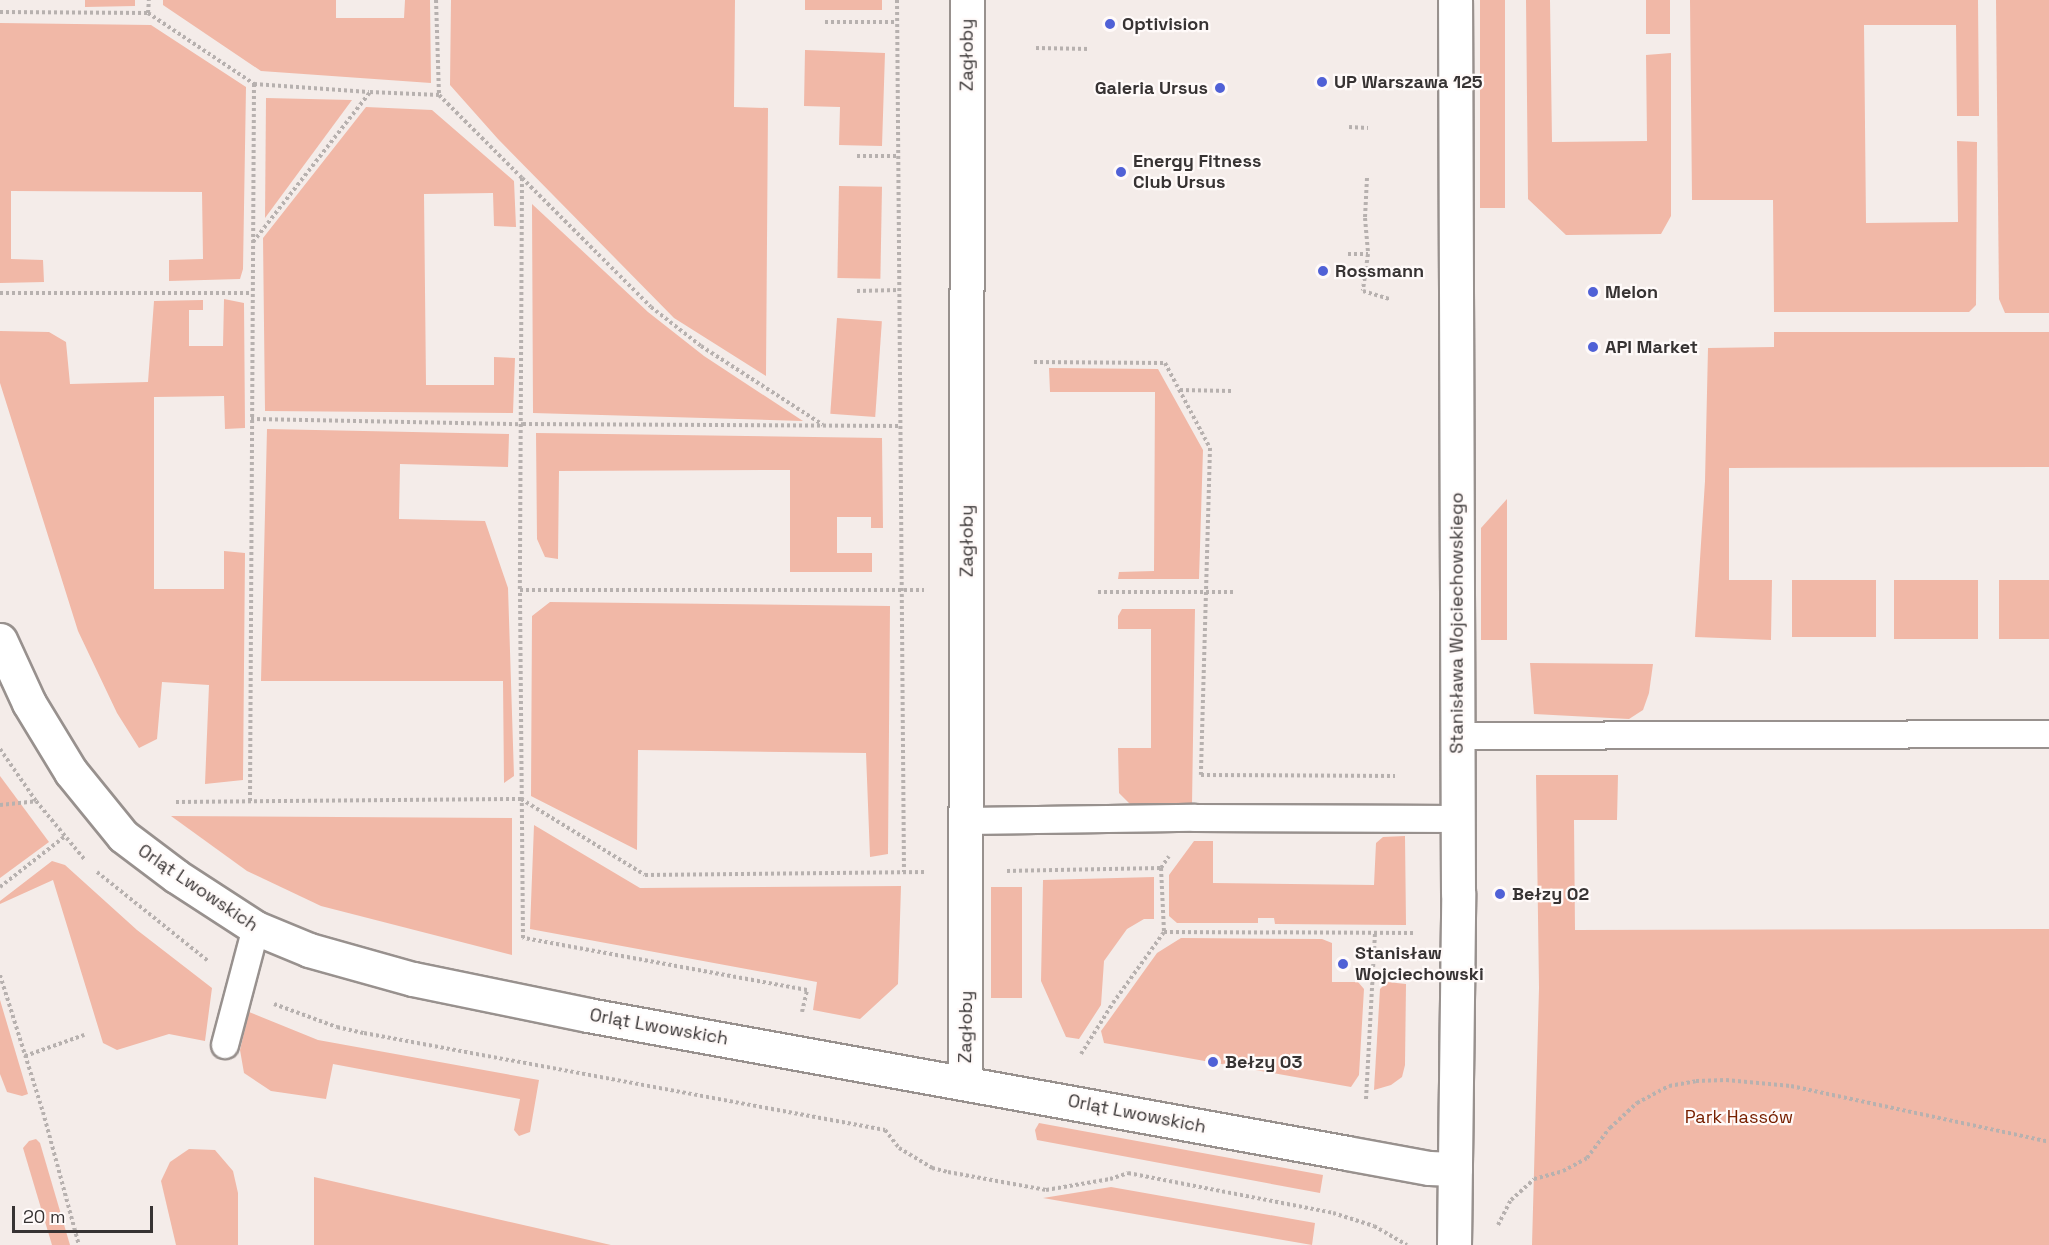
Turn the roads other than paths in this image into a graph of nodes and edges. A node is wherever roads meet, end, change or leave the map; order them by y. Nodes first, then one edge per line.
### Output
1 (967, 0) edge
2 (1455, 0) edge
3 (0, 640) edge
4 (2049, 734) edge
5 (1457, 735) junction
6 (1457, 819) junction
7 (967, 821) junction
8 (256, 928) junction
9 (225, 1045) dead end
10 (965, 1082) junction
11 (1455, 1169) junction
12 (1454, 1245) edge

1 - 7 street, Zagłoby
2 - 5 street, Stanisława Wojciechowskiego
3 - 8 street, Orląt Lwowskich
4 - 5 lane
5 - 6 street, Stanisława Wojciechowskiego
6 - 7 lane
6 - 11 street, Stanisława Wojciechowskiego
7 - 10 street, Zagłoby
8 - 9 lane
8 - 10 street, Orląt Lwowskich
10 - 11 street, Orląt Lwowskich
11 - 12 street, Stanisława Wojciechowskiego

